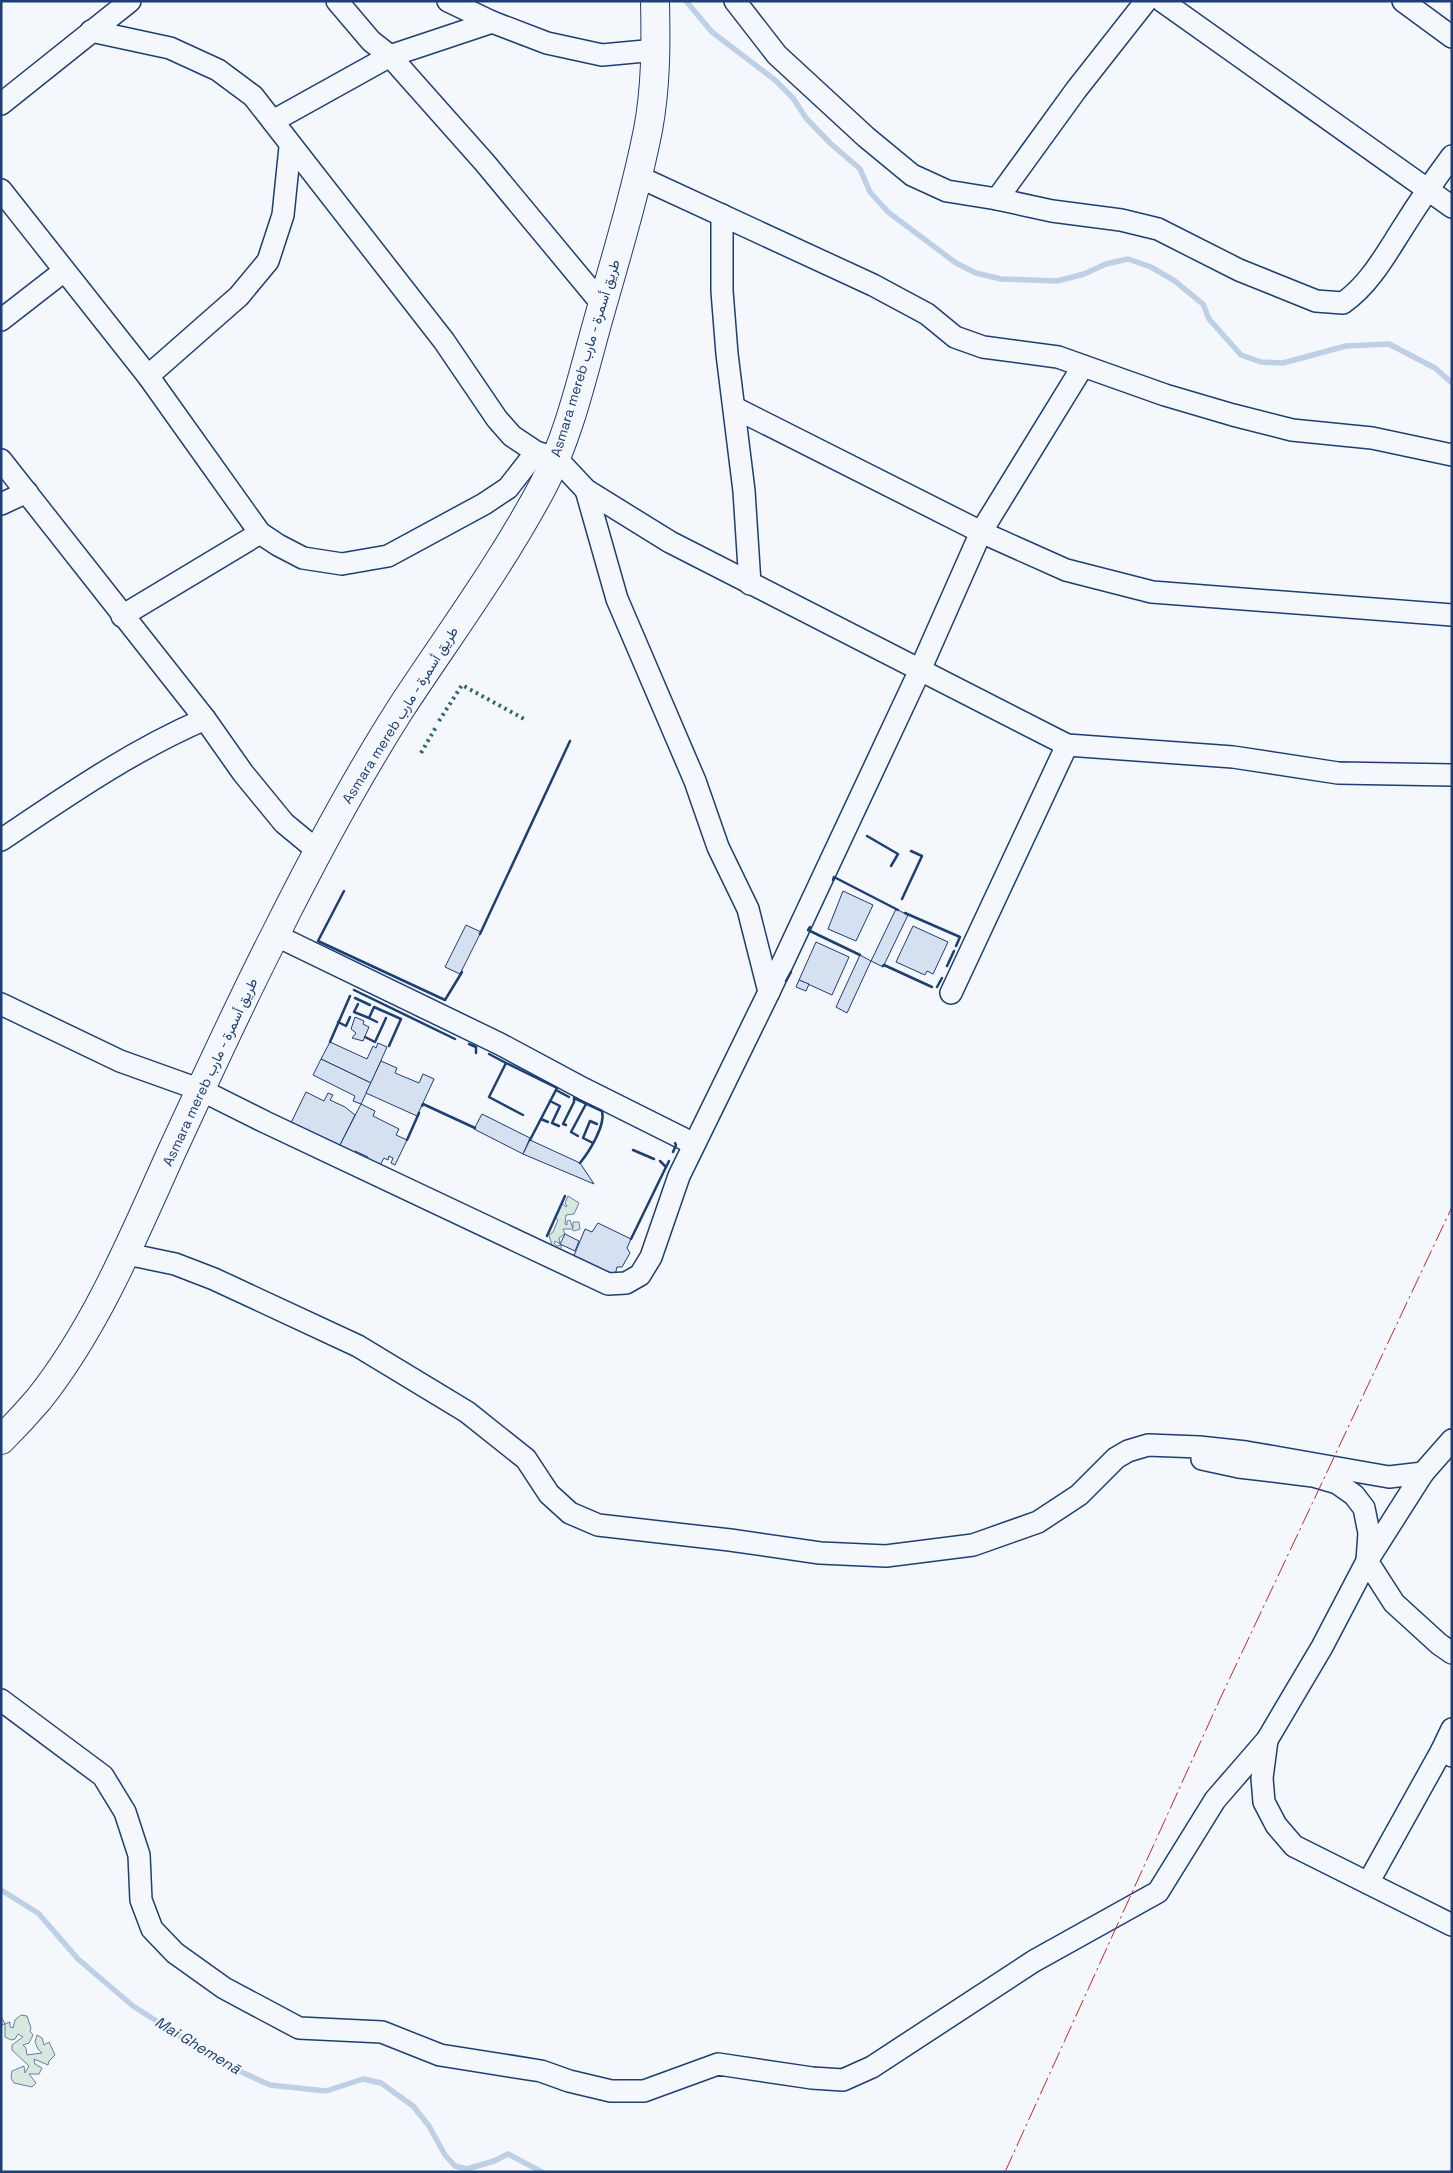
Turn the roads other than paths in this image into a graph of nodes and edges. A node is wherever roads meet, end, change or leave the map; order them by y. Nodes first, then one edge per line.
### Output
1 (130, 1) edge
2 (337, 1) edge
3 (448, 1) edge
4 (655, 1) edge
5 (736, 1) edge
6 (1146, 1) edge
7 (1162, 1) edge
8 (1403, 1) edge
9 (492, 22) junction
10 (91, 31) junction
11 (1452, 37) edge
12 (656, 50) junction
13 (390, 56) junction
14 (1, 104) edge
15 (273, 121) junction
16 (290, 146) junction
17 (1452, 156) edge
18 (637, 176) junction
19 (1, 190) edge
20 (1427, 190) junction
21 (996, 198) junction
22 (1452, 207) edge
23 (722, 215) junction
24 (64, 271) junction
25 (602, 304) junction
26 (1, 320) edge
27 (1083, 366) junction
28 (148, 376) junction
29 (735, 408) junction
30 (1449, 450) edge
31 (546, 455) junction
32 (1, 460) edge
33 (586, 490) junction
34 (27, 492) junction
35 (1, 504) edge
36 (981, 532) junction
37 (260, 533) junction
38 (750, 584) junction
39 (1452, 615) edge
40 (122, 616) junction
41 (920, 670) junction
42 (205, 719) junction
43 (1067, 745) junction
44 (1452, 774) edge
45 (1, 840) edge
46 (319, 852) junction
47 (275, 935) junction
48 (769, 992) junction
49 (951, 993) dead end
50 (1, 1004) edge
51 (201, 1090) junction
52 (694, 1144) junction
53 (127, 1254) junction
54 (1, 1440) edge
55 (1452, 1440) edge
56 (1148, 1445) junction
57 (1423, 1473) junction
58 (1367, 1562) junction
59 (1452, 1653) edge
60 (1, 1700) edge
61 (1452, 1728) edge
62 (1266, 1740) junction
63 (1447, 1753) edge
64 (1368, 1883) junction
65 (1452, 1925) edge

1 - 10 street
2 - 13 street
3 - 9 street
4 - 12 highway, Asmara mereb طريق أسمرة - مارب
5 - 21 street
6 - 21 street
7 - 20 street
8 - 11 street
9 - 12 street
9 - 13 street
10 - 14 street
10 - 15 street
12 - 18 highway, Asmara mereb طريق أسمرة - مارب
13 - 15 street
13 - 25 street
15 - 16 street
16 - 28 street
16 - 31 street
17 - 20 street
18 - 23 street
18 - 25 highway, Asmara mereb طريق أسمرة - مارب
19 - 24 street
20 - 21 street
20 - 22 street
23 - 27 street
23 - 29 street
24 - 26 street
24 - 28 street
25 - 31 highway, Asmara mereb طريق أسمرة - مارب
27 - 30 street
27 - 36 street
28 - 37 street
29 - 36 street
29 - 38 street
31 - 33 street
31 - 37 street
31 - 46 highway, Asmara mereb طريق أسمرة - مارب
32 - 34 street
33 - 38 street
33 - 48 street
34 - 35 street
34 - 40 street
36 - 39 street
36 - 41 street
37 - 40 street
38 - 41 street
40 - 42 street
41 - 43 street
41 - 48 street
42 - 45 street
42 - 46 street
43 - 44 street
43 - 49 street
46 - 47 highway, Asmara mereb طريق أسمرة - مارب
47 - 51 highway, Asmara mereb طريق أسمرة - مارب
47 - 52 street
48 - 52 street
50 - 51 street
51 - 52 street
51 - 53 highway, Asmara mereb طريق أسمرة - مارب
53 - 54 highway, Asmara mereb طريق أسمرة - مارب
53 - 56 street
55 - 57 street
56 - 57 street
56 - 58 street
57 - 58 street
58 - 59 street
58 - 62 street
60 - 62 street
61 - 63 street
62 - 64 street
63 - 64 street
64 - 65 street

